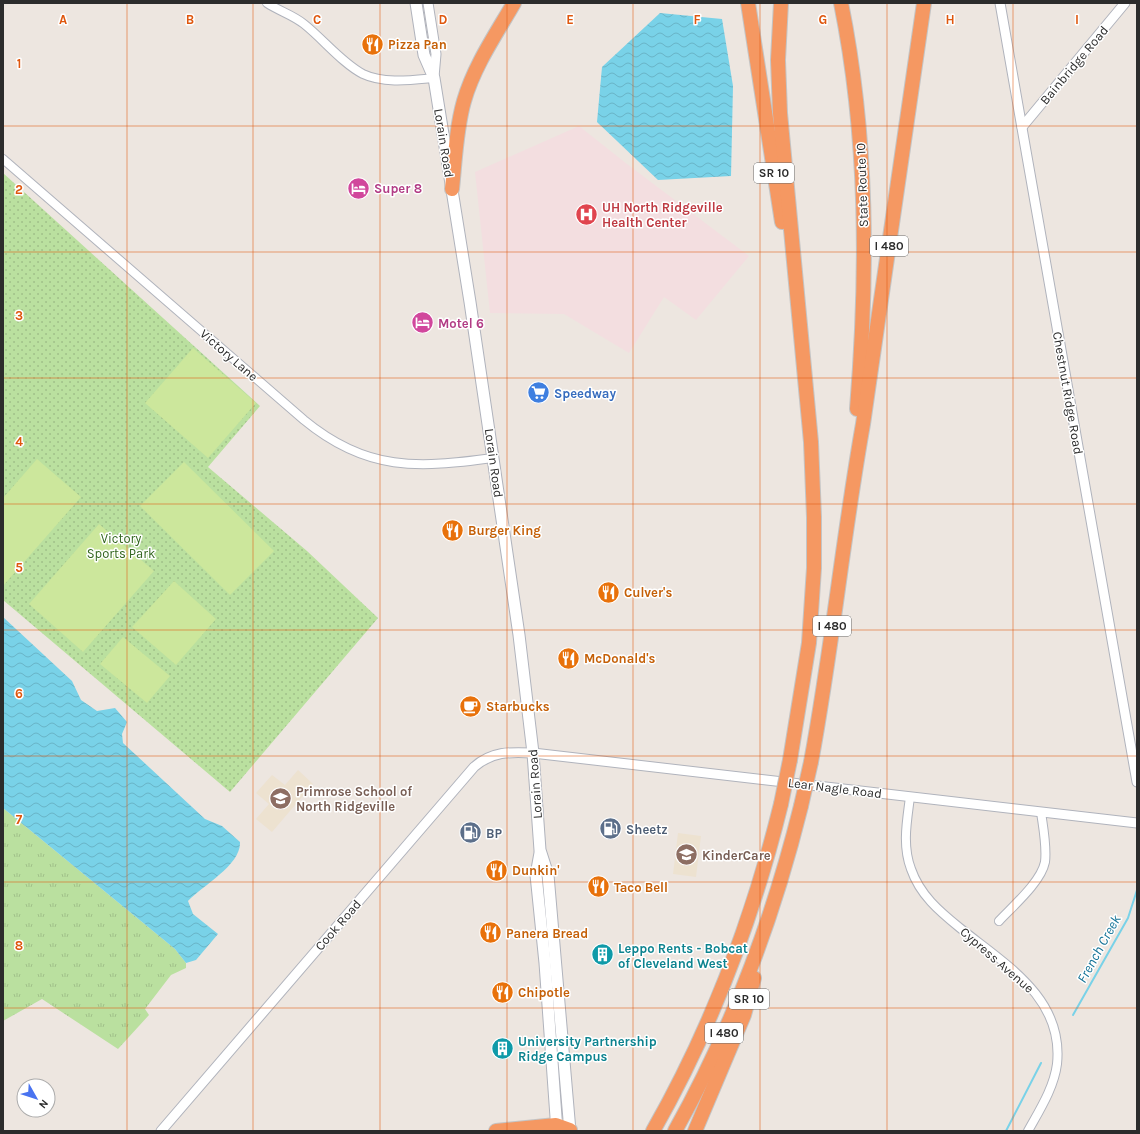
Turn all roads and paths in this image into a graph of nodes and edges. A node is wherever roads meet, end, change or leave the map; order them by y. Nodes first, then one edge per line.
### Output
1 (267, 3) edge
2 (416, 3) edge
3 (428, 3) edge
4 (514, 3) edge
5 (748, 3) edge
6 (781, 3) edge
7 (842, 3) edge
8 (924, 3) edge
9 (1000, 3) edge
10 (1125, 3) edge
11 (434, 78) junction
12 (1022, 128) junction
13 (3, 159) edge
14 (452, 189) junction
15 (801, 343) junction
16 (493, 458) junction
17 (851, 489) junction
18 (533, 753) junction
19 (1137, 782) edge
20 (910, 797) junction
21 (1041, 812) junction
22 (1137, 823) edge
23 (1000, 921) dead end
24 (764, 931) junction
25 (564, 1130) edge
26 (161, 1131) edge
27 (496, 1131) edge
28 (653, 1131) edge
29 (674, 1131) edge
30 (695, 1131) edge
31 (1028, 1131) edge

1 - 11 street
2 - 11 main road, Lorain Road
3 - 11 street, Lorain Road
4 - 14 highway
5 - 15 highway, SR 10
6 - 15 highway, I 480
7 - 17 highway, State Route 10
8 - 17 highway, I 480
9 - 12 street, Chestnut Ridge Road
10 - 12 street, Bainbridge Road
11 - 14 main road, Lorain Road
12 - 19 street, Chestnut Ridge Road
13 - 16 street, Victory Lane
14 - 16 main road, Lorain Road
15 - 28 highway, I 480, bridge
16 - 18 main road, Lorain Road
17 - 24 highway, I 480, bridge
18 - 20 street, Lear Nagle Road
18 - 25 main road, Lorain Road
18 - 26 street, Cook Road
20 - 21 street, Lear Nagle Road
20 - 31 street, Cypress Avenue
21 - 22 street, Lear Nagle Road
21 - 23 street
24 - 29 highway, I 480
24 - 30 highway, SR 10
25 - 27 highway

